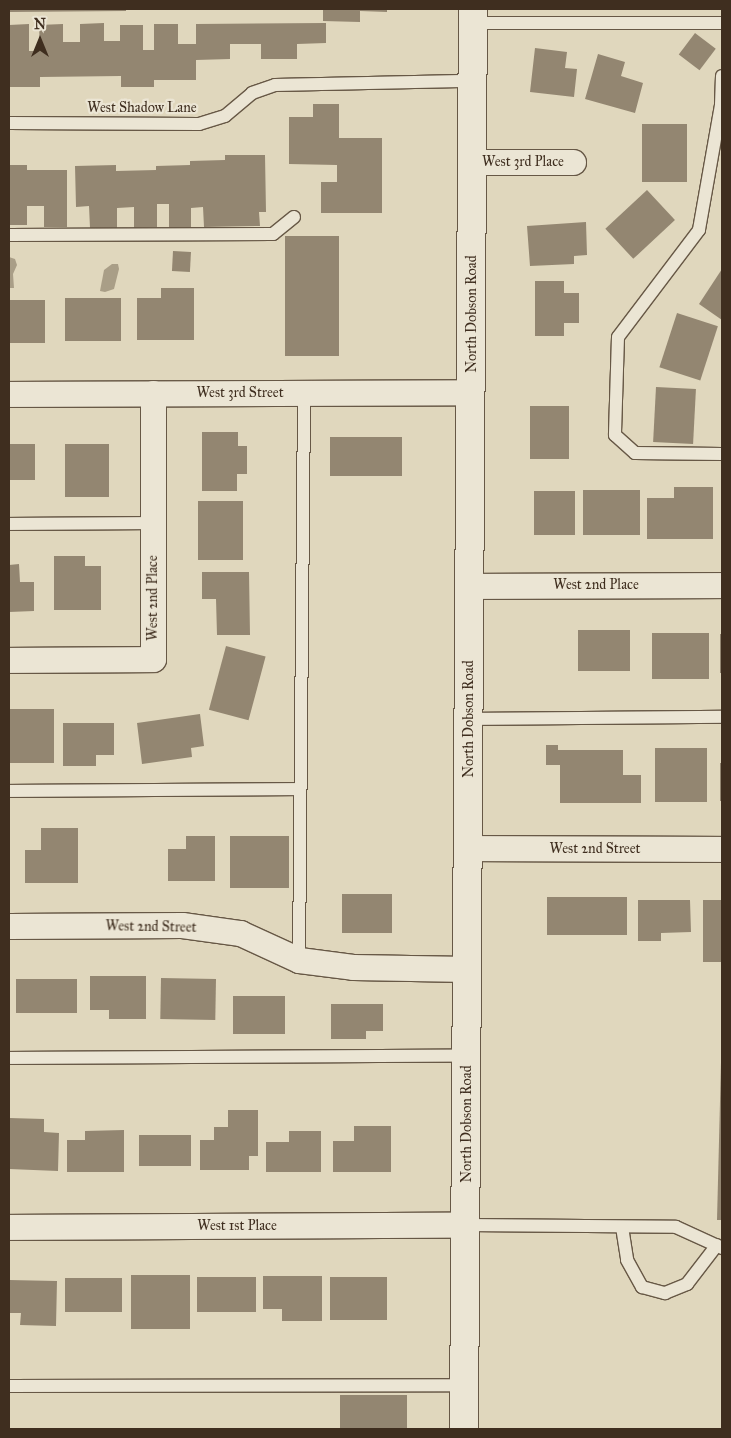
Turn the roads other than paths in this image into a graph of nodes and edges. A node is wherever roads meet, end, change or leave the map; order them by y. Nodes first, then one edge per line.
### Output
1 (473, 16) edge
2 (722, 23) edge
3 (722, 76) edge
4 (473, 81) junction
5 (9, 123) edge
6 (472, 162) junction
7 (573, 162) dead end
8 (294, 217) dead end
9 (9, 235) edge
10 (471, 392) junction
11 (304, 393) junction
12 (9, 394) edge
13 (153, 394) junction
14 (722, 454) edge
15 (153, 523) junction
16 (9, 524) edge
17 (722, 584) edge
18 (470, 586) junction
19 (9, 660) edge
20 (722, 717) edge
21 (469, 719) junction
22 (300, 789) junction
23 (9, 791) edge
24 (469, 848) junction
25 (722, 849) edge
26 (9, 926) edge
27 (299, 960) junction
28 (468, 969) junction
29 (467, 1056) junction
30 (9, 1058) edge
31 (466, 1225) junction
32 (9, 1227) edge
33 (622, 1227) junction
34 (720, 1247) edge
35 (465, 1385) junction
36 (9, 1386) edge
37 (464, 1429) edge

1 - 2 lane
1 - 4 main road, North Dobson Road
3 - 14 lane
4 - 5 lane, West Shadow Lane
4 - 6 main road, North Dobson Road
6 - 7 street, West 3rd Place
6 - 10 main road, North Dobson Road
8 - 9 lane
10 - 11 street, West 3rd Street
10 - 18 main road, North Dobson Road
11 - 13 street, West 3rd Street
11 - 22 lane
12 - 13 street, West 3rd Street
13 - 15 street, West 2nd Place
15 - 16 lane
15 - 19 street, West 2nd Place
17 - 18 street, West 2nd Place
18 - 21 main road, North Dobson Road
20 - 21 lane
21 - 24 main road, North Dobson Road
22 - 23 lane
22 - 27 lane
24 - 25 street, West 2nd Street
24 - 28 main road, North Dobson Road
26 - 27 street, West 2nd Street
27 - 28 street, West 2nd Street
28 - 29 main road, North Dobson Road
29 - 30 lane
29 - 31 main road, North Dobson Road
31 - 32 street, West 1st Place
31 - 33 lane
31 - 35 main road, North Dobson Road
33 - 34 lane
33 - 34 lane
35 - 36 lane
35 - 37 main road, North Dobson Road

